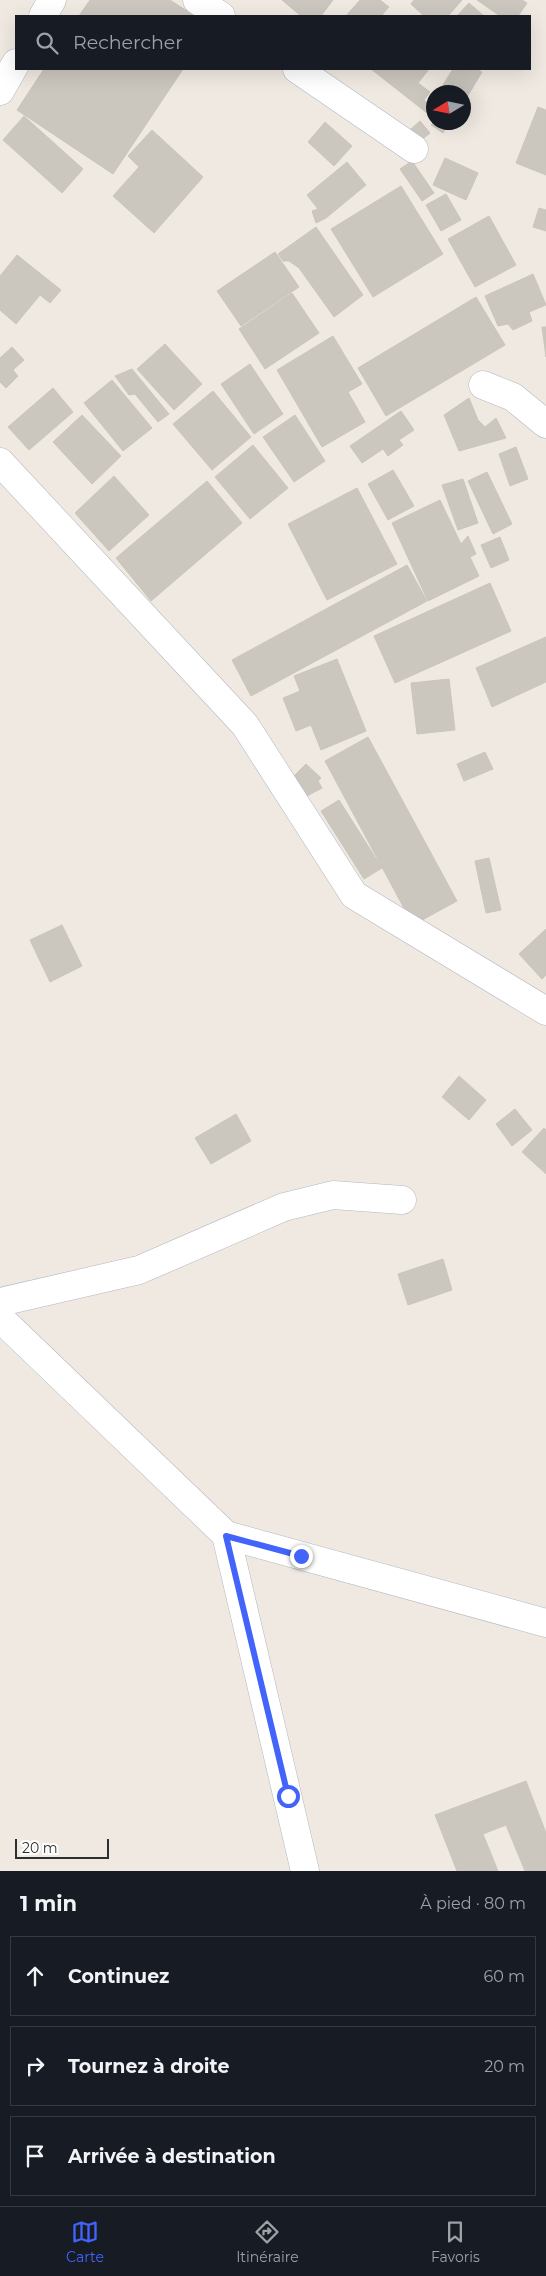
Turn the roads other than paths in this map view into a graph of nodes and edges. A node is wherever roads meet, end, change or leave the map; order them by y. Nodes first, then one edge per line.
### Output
1 (52, 0) edge
2 (198, 0) edge
3 (44, 15) edge
4 (220, 15) edge
5 (15, 64) edge
6 (298, 70) edge
7 (0, 91) edge
8 (414, 149) dead end
9 (483, 385) dead end
10 (546, 424) edge
11 (0, 462) edge
12 (546, 1011) edge
13 (402, 1200) dead end
14 (0, 1302) edge
15 (0, 1318) edge
16 (226, 1536) junction
17 (546, 1623) edge
18 (305, 1871) edge

1 - 3 street
2 - 4 street
5 - 7 street
6 - 8 street
9 - 10 street
11 - 12 street
13 - 14 street
15 - 16 street
16 - 17 street
16 - 18 street

